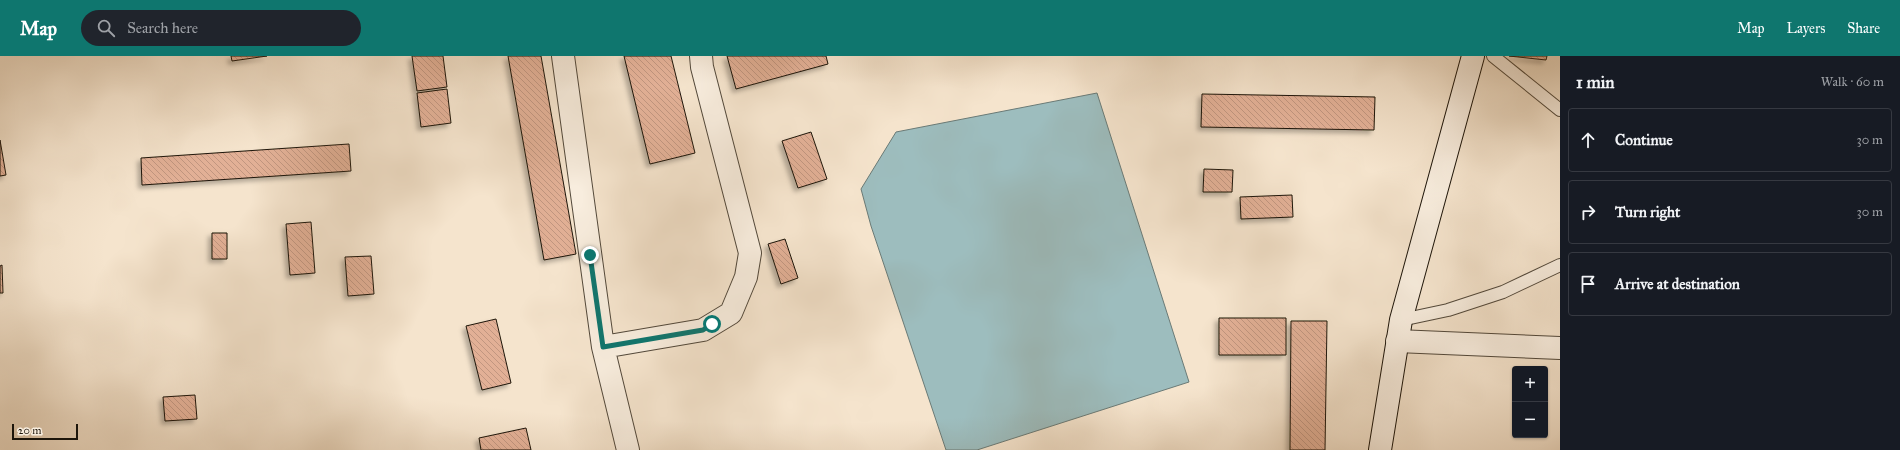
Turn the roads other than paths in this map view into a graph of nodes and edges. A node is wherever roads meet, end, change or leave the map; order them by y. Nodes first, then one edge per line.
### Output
1 (563, 56) edge
2 (701, 56) edge
3 (1473, 56) edge
4 (1494, 56) edge
5 (1560, 110) edge
6 (1560, 265) edge
7 (1401, 320) junction
8 (1397, 342) junction
9 (603, 347) junction
10 (1560, 348) edge
11 (628, 450) edge
12 (1380, 450) edge

1 - 9 street
2 - 9 street
3 - 7 street
4 - 5 lane
6 - 7 lane
7 - 8 street
8 - 10 street
8 - 12 street
9 - 11 street

